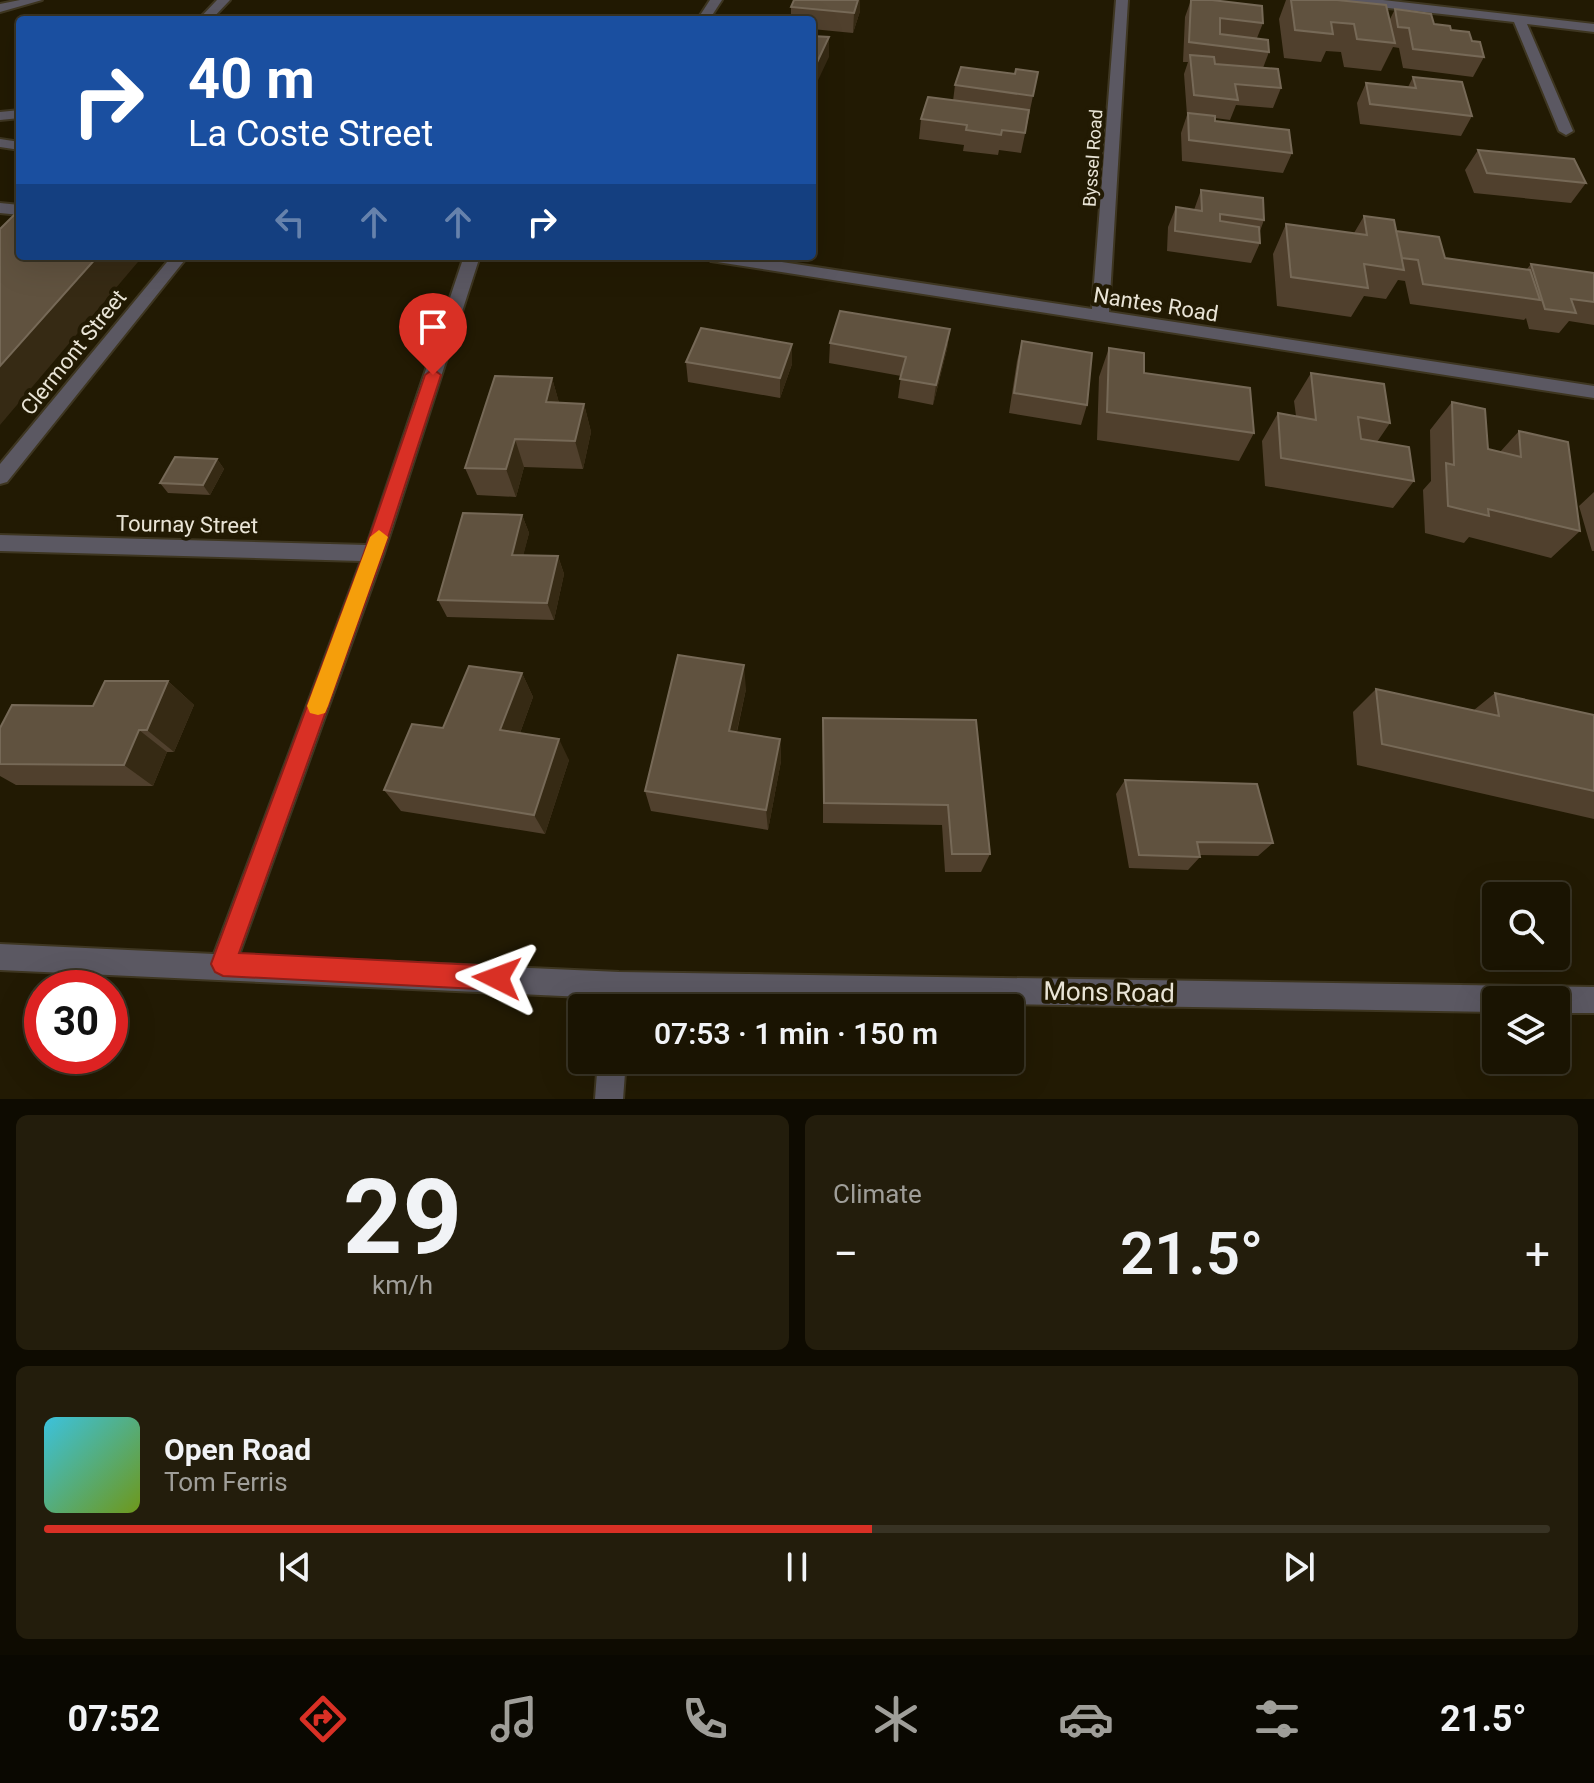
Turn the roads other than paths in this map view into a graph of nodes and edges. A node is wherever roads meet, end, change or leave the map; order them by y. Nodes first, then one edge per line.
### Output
1 (36, 0) edge
2 (224, 0) edge
3 (1122, 0) edge
4 (1352, 0) edge
5 (0, 8) edge
6 (208, 16) edge
7 (1519, 19) junction
8 (1594, 28) edge
9 (1566, 131) dead end
10 (177, 260) edge
11 (471, 260) edge
12 (736, 260) edge
13 (1100, 318) junction
14 (1594, 392) edge
15 (0, 477) edge
16 (0, 543) edge
17 (374, 553) junction
18 (0, 957) edge
19 (223, 964) junction
20 (593, 994) edge
21 (1024, 998) edge
22 (1594, 1000) edge
23 (611, 1074) edge
24 (609, 1099) edge

1 - 5 street
2 - 6 street
3 - 13 street, Byssel Road
4 - 7 street
7 - 8 street
7 - 9 street
10 - 15 street, Clermont Street
11 - 17 street
12 - 13 street, Nantes Road
13 - 14 street, Nantes Road
16 - 17 street, Tournay Street
17 - 19 street
18 - 19 street, Mons Road
19 - 20 street, Mons Road
21 - 22 street, Mons Road
23 - 24 street

